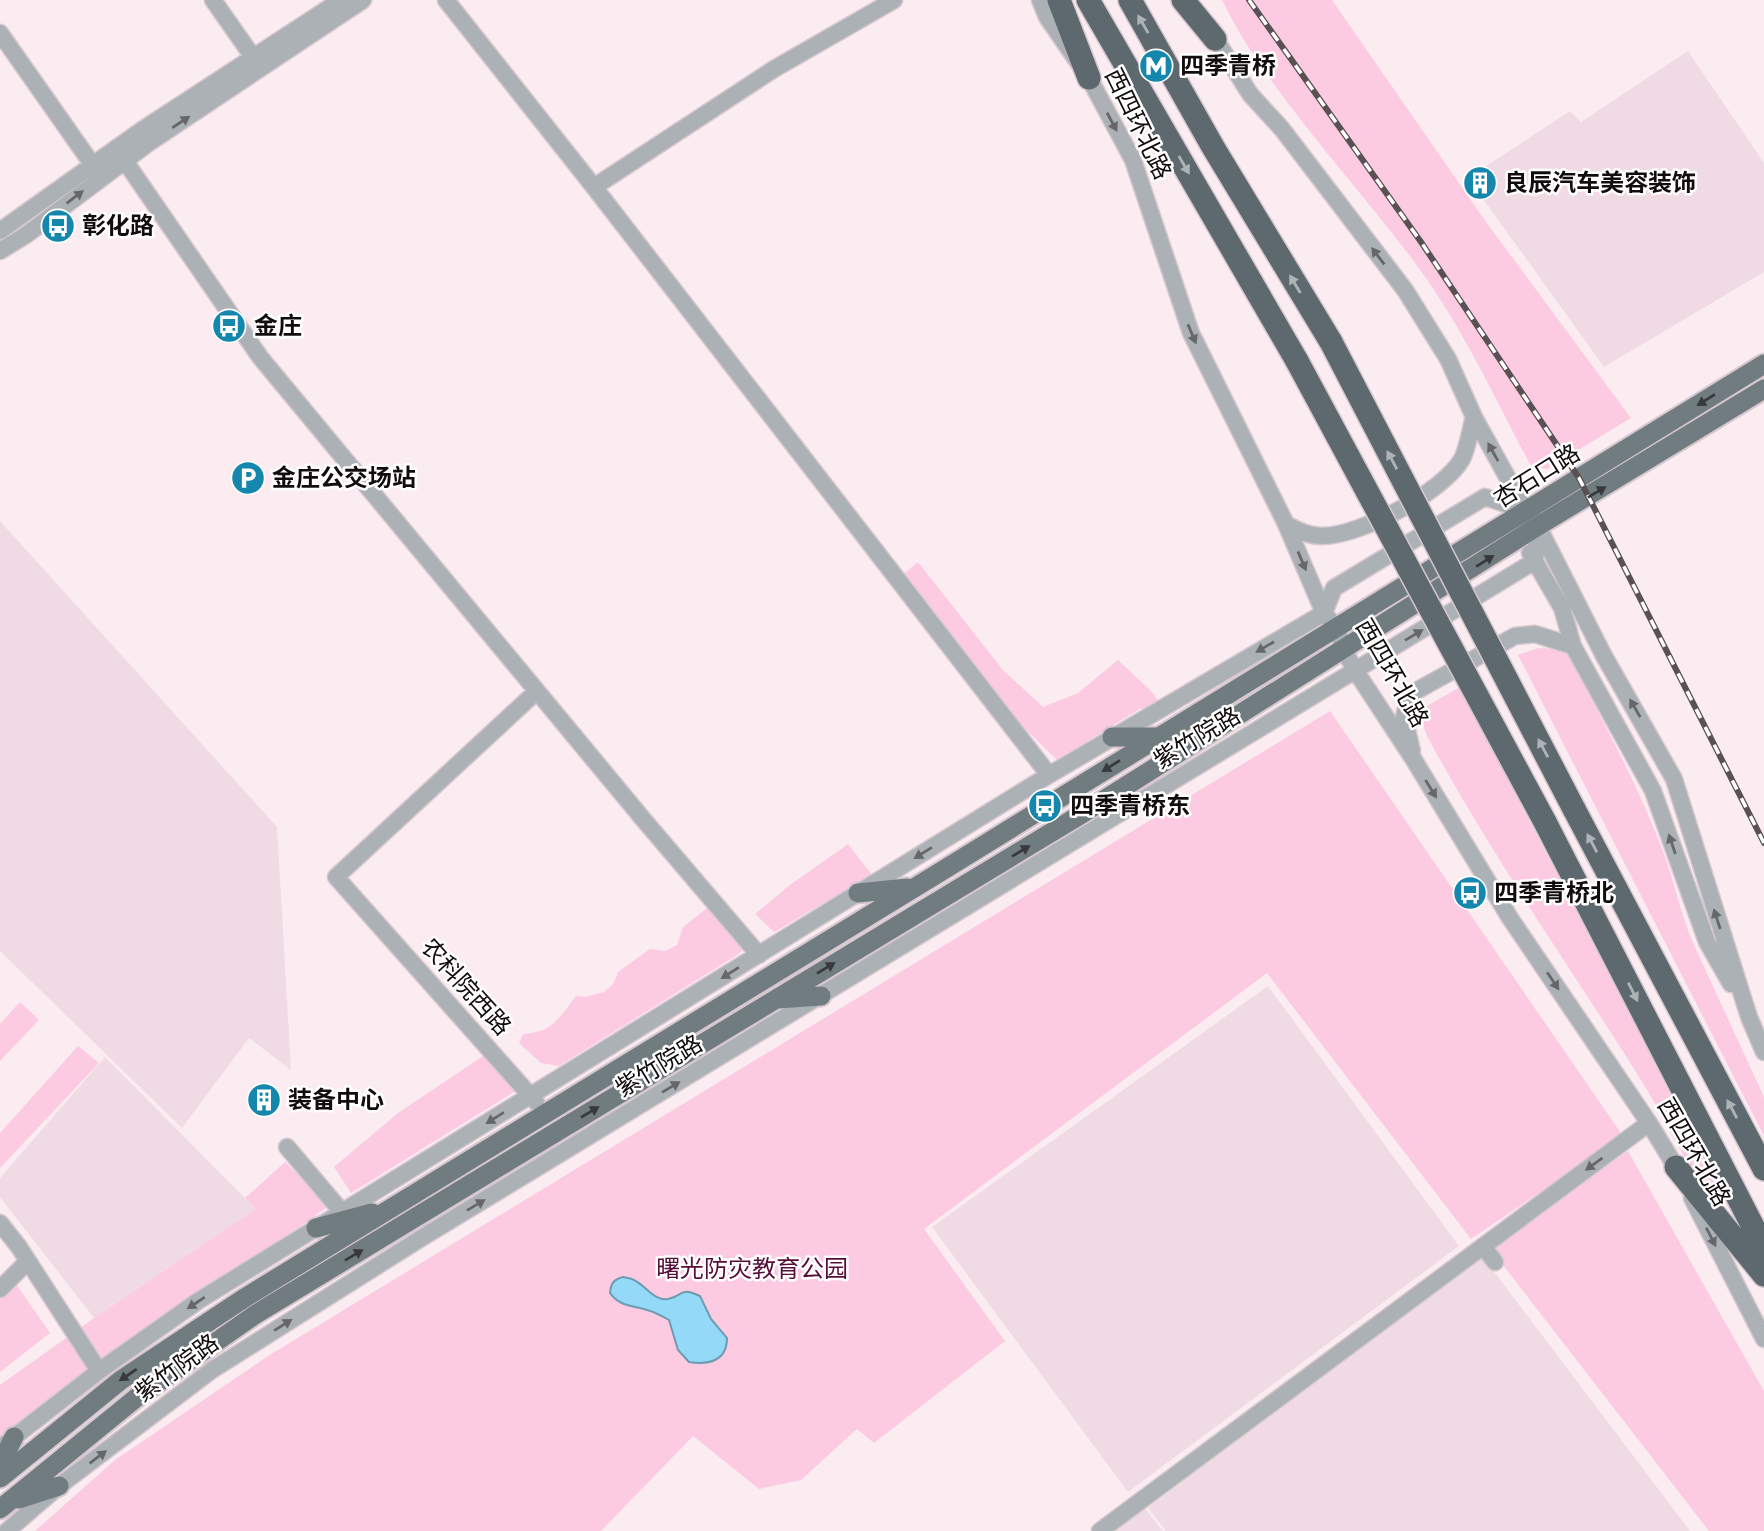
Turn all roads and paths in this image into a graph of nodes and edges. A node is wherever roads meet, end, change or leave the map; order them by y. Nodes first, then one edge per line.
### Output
1 (214, 0) edge
2 (341, 0) edge
3 (363, 0) edge
4 (446, 0) edge
5 (894, 0) edge
6 (1040, 0) edge
7 (1059, 0) edge
8 (1088, 0) edge
9 (1130, 0) edge
10 (1183, 0) edge
11 (1194, 0) edge
12 (0, 33) edge
13 (1215, 39) junction
14 (258, 63) junction
15 (1089, 78) junction
16 (120, 154) junction
17 (92, 164) junction
18 (594, 187) junction
19 (0, 230) edge
20 (0, 251) edge
21 (1764, 364) edge
22 (1764, 389) edge
23 (1474, 417) junction
24 (1532, 519) junction
25 (1286, 524) junction
26 (1520, 538) junction
27 (1535, 561) junction
28 (1562, 608) junction
29 (1324, 612) junction
30 (1337, 629) junction
31 (1573, 646) junction
32 (1344, 650) junction
33 (1604, 656) junction
34 (1355, 670) junction
35 (537, 691) junction
36 (1112, 737) junction
37 (1157, 737) junction
38 (1414, 760) junction
39 (1049, 775) junction
40 (915, 887) junction
41 (858, 894) junction
42 (759, 955) junction
43 (821, 996) junction
44 (774, 1000) junction
45 (1749, 1017) junction
46 (1764, 1052) edge
47 (532, 1095) junction
48 (545, 1115) junction
49 (1650, 1123) junction
50 (557, 1132) junction
51 (287, 1147) dead end
52 (568, 1149) junction
53 (1676, 1167) junction
54 (1764, 1169) edge
55 (393, 1207) junction
56 (342, 1212) junction
57 (0, 1223) edge
58 (316, 1228) junction
59 (1482, 1246) junction
60 (1764, 1248) edge
61 (28, 1261) junction
62 (1495, 1262) dead end
63 (1764, 1275) edge
64 (0, 1289) edge
65 (1764, 1339) edge
66 (99, 1371) junction
67 (7, 1443) edge
68 (0, 1465) edge
69 (0, 1478) edge
70 (59, 1486) junction
71 (2, 1506) edge
72 (7, 1531) edge
73 (1100, 1531) edge

1 - 14 street
2 - 14 street
3 - 14 street
4 - 18 street
5 - 18 street
6 - 15 street, 西四环北路
7 - 15 highway
8 -> 60 highway, 西四环北路, bridge
54 -> 9 highway, 西四环北路, bridge
10 - 13 highway
11 - 13 street
12 - 17 street
23 -> 13 street
14 - 16 street
15 -> 25 street, 西四环北路
16 - 17 street
20 -> 16 street
16 - 35 street
17 - 19 street
18 - 39 street
21 -> 24 main road, 杏石口路
24 -> 22 main road, 杏石口路
24 -> 23 street
23 - 25 street
24 - 26 main road, 杏石口路
24 - 27 street
24 - 29 street
24 - 30 main road, 杏石口路
24 - 33 street
25 -> 29 street, 西四环北路
26 - 27 street
32 -> 26 main road, 杏石口路
27 - 28 street
34 -> 27 street, 紫竹院路
28 - 31 street
28 - 33 street
29 - 30 street, 西四环北路
29 -> 36 street, 紫竹院路
30 - 32 street, 西四环北路
30 - 37 main road, 紫竹院路
31 - 38 street
45 -> 31 street
32 - 34 street, 西四环北路
44 -> 32 main road, 紫竹院路
45 -> 33 street
34 - 38 street, 西四环北路
34 - 43 street, 紫竹院路
35 - 42 street
35 - 47 street, 农科院西路
36 - 37 main road
36 - 39 street, 紫竹院路
37 -> 40 main road, 紫竹院路
38 -> 49 street, 西四环北路
39 -> 41 street, 紫竹院路
40 - 41 main road
40 - 48 main road, 紫竹院路
41 - 42 street, 紫竹院路
42 -> 47 street, 紫竹院路
43 - 44 main road
52 -> 43 street, 紫竹院路
50 -> 44 main road, 紫竹院路
45 - 46 street
47 - 48 street, 农科院西路
47 -> 56 street, 紫竹院路
48 - 50 street, 农科院西路
48 - 55 main road, 紫竹院路
49 - 53 street, 西四环北路
49 -> 59 street
50 - 52 street, 农科院西路
71 -> 50 main road, 紫竹院路
51 - 56 street
70 -> 52 street, 紫竹院路
53 - 63 highway
53 -> 65 street, 西四环北路
55 - 58 main road
55 -> 69 main road, 紫竹院路
56 - 58 street, 紫竹院路
57 - 61 street
58 -> 66 street, 紫竹院路
59 - 62 street
59 - 73 street
61 - 64 street
61 - 66 street
66 - 67 street, 紫竹院路
67 - 68 main road
70 - 71 main road
70 - 72 street, 紫竹院路

